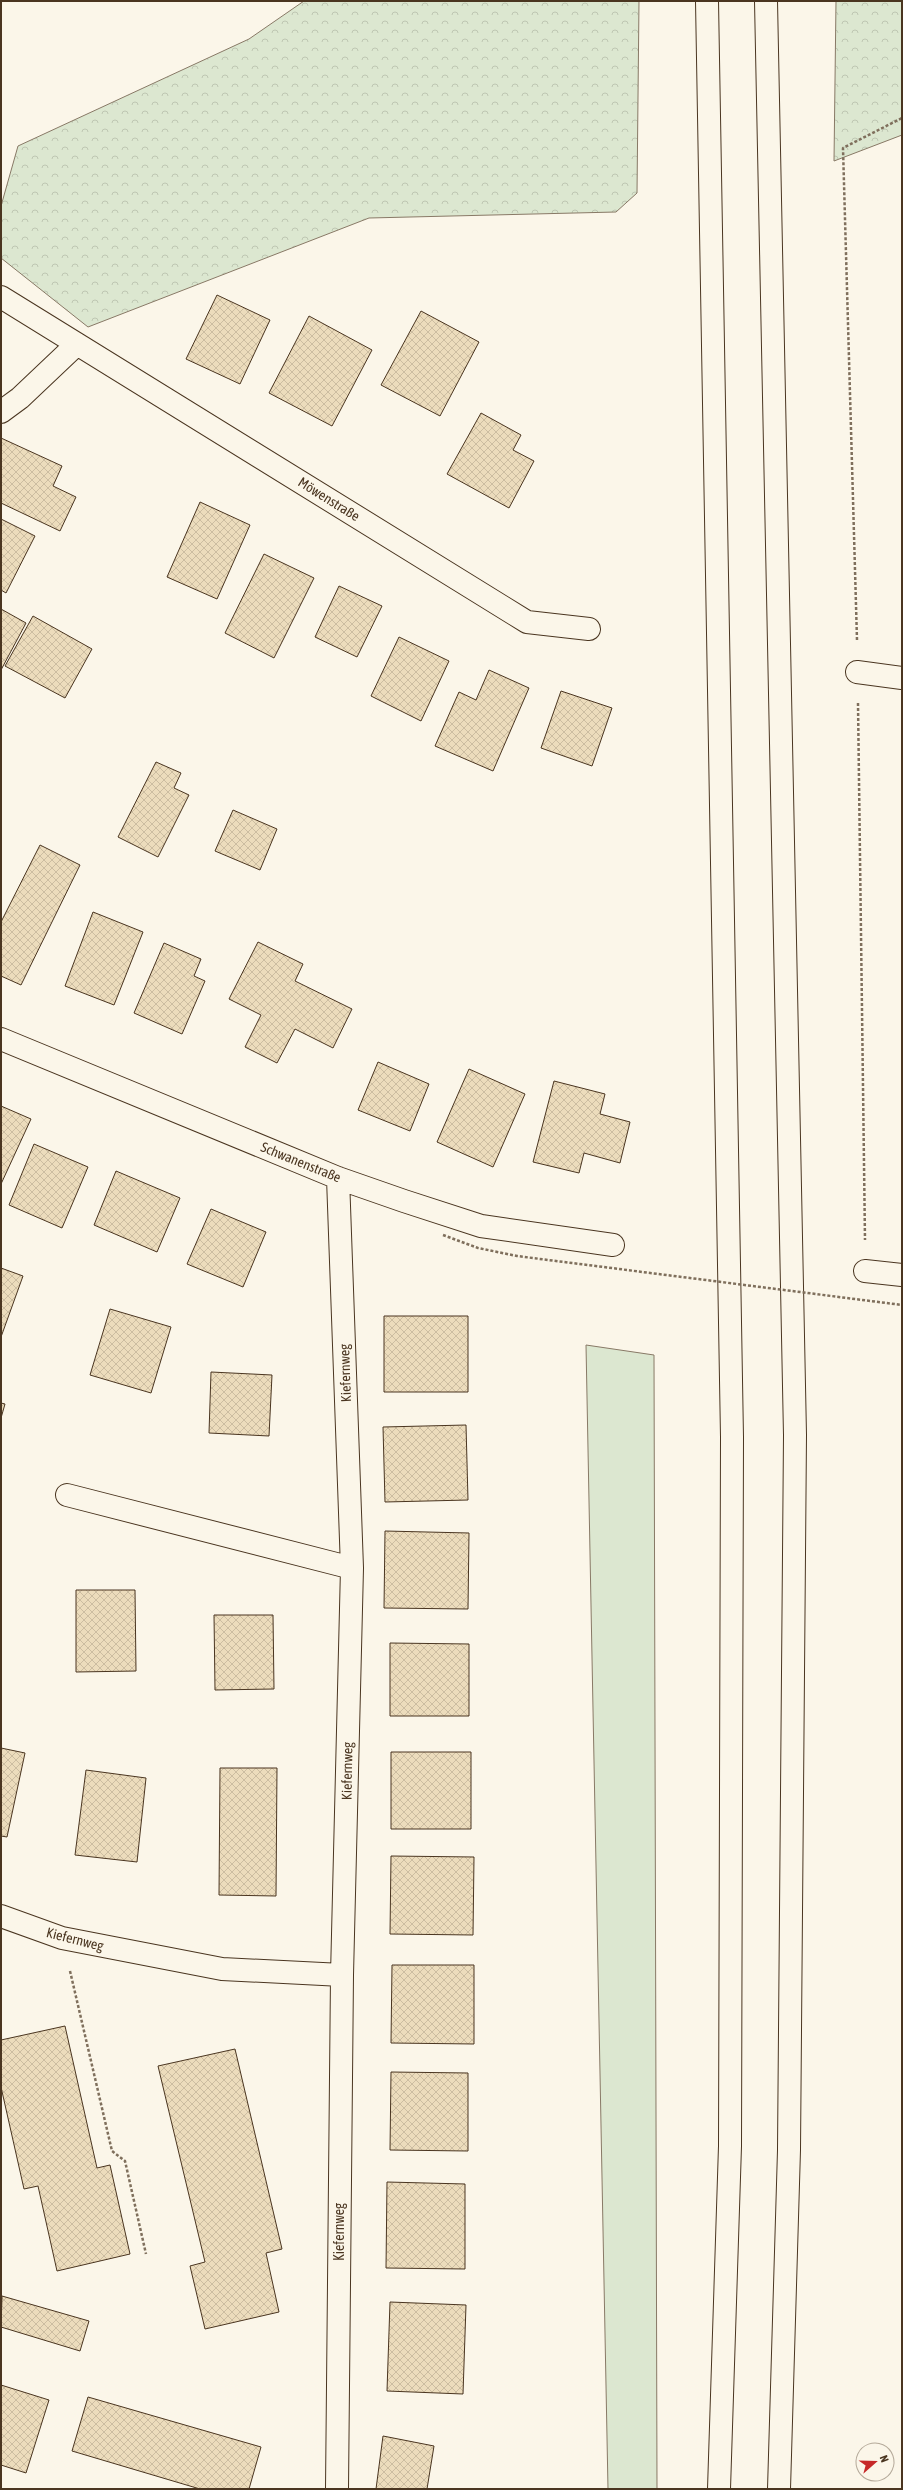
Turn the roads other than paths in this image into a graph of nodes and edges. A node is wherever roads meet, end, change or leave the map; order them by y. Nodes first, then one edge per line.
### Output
1 (707, 1) edge
2 (766, 1) edge
3 (773, 1) edge
4 (766, 28) junction
5 (1, 297) edge
6 (77, 344) junction
7 (1, 412) edge
8 (589, 629) dead end
9 (857, 672) dead end
10 (902, 678) edge
11 (1, 1039) edge
12 (338, 1178) junction
13 (613, 1245) dead end
14 (865, 1271) dead end
15 (902, 1276) edge
16 (67, 1496) dead end
17 (352, 1568) junction
18 (1, 1916) edge
19 (342, 1975) junction
20 (337, 2489) edge
21 (719, 2489) edge
22 (779, 2489) edge

1 - 21 main road
2 - 4 main road
3 - 4 main road
4 - 22 main road
5 - 6 main road, Möwenstraße
6 - 7 main road
6 - 8 main road, Möwenstraße
9 - 10 main road
11 - 12 main road, Schwanenstraße
12 - 13 main road, Schwanenstraße
12 - 17 main road, Kiefernweg
14 - 15 main road
16 - 17 main road
17 - 19 main road, Kiefernweg
18 - 19 main road, Kiefernweg
19 - 20 main road, Kiefernweg

